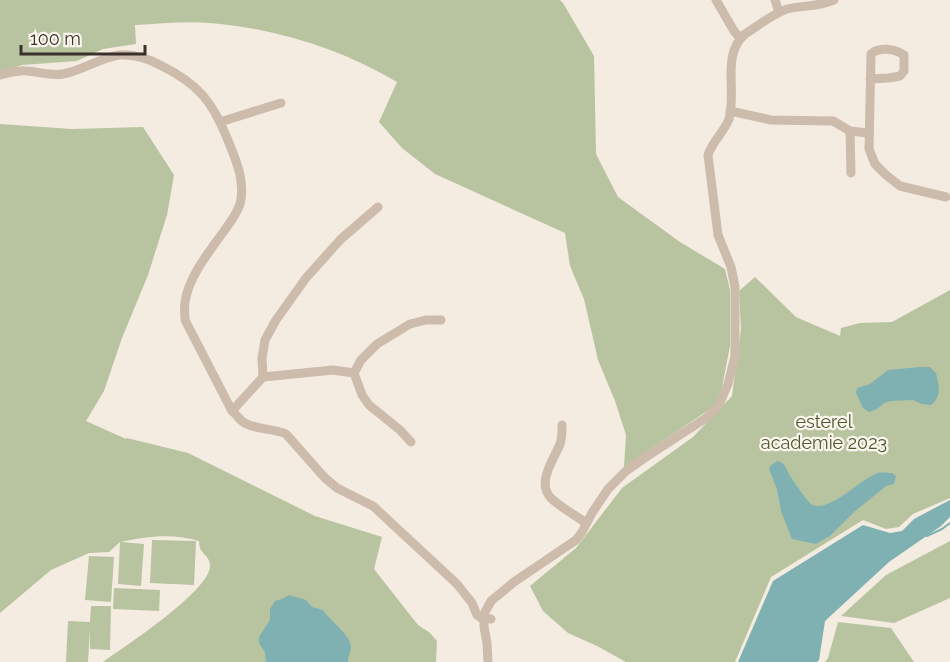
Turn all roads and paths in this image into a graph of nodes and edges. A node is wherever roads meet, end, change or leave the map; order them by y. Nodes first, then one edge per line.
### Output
1 (716, 0) edge
2 (775, 0) edge
3 (834, 0) edge
4 (779, 12) junction
5 (740, 38) junction
6 (0, 75) edge
7 (870, 79) dead end
8 (281, 103) dead end
9 (730, 111) junction
10 (220, 123) junction
11 (850, 132) junction
12 (868, 133) junction
13 (851, 172) dead end
14 (946, 197) dead end
15 (378, 207) dead end
16 (441, 320) dead end
17 (354, 373) junction
18 (263, 376) junction
19 (232, 411) junction
20 (562, 425) dead end
21 (411, 442) dead end
22 (586, 524) junction
23 (489, 612) junction
24 (488, 662) edge

1 - 5 street
2 - 4 street
3 - 4 street
4 - 5 street
5 - 9 street
6 - 10 street
7 - 12 street
8 - 10 street
9 - 11 street
9 - 22 street
10 - 19 street
11 - 12 street
11 - 13 street
12 - 14 street
15 - 18 street
16 - 17 street
17 - 18 street
17 - 21 street
18 - 19 street
19 - 23 street
20 - 22 street
22 - 23 street
23 - 24 street

